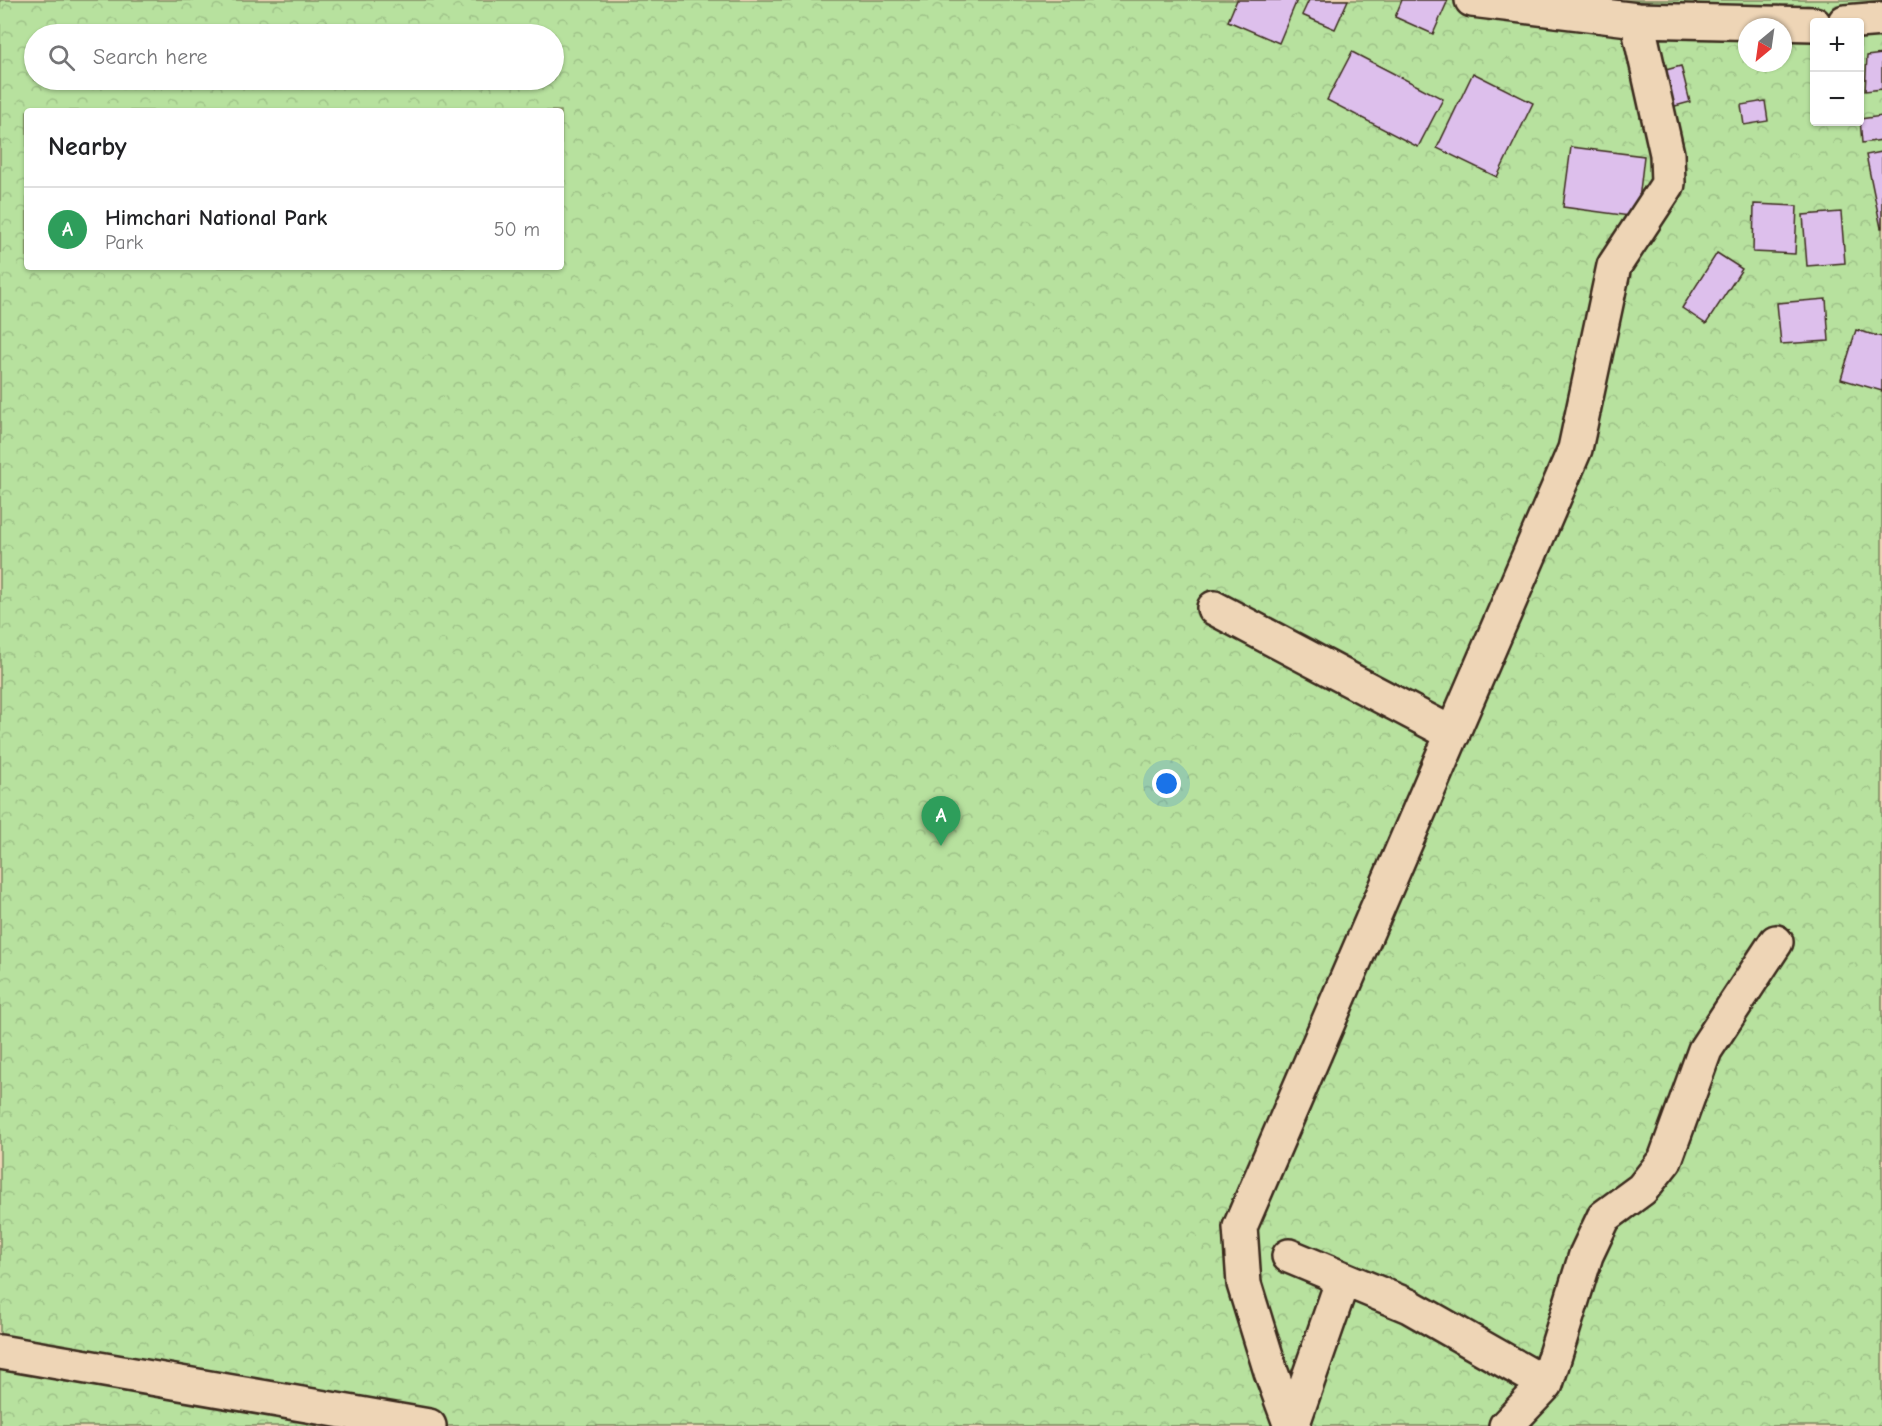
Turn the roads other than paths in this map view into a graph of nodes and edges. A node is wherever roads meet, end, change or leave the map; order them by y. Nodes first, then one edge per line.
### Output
1 (1472, 0) edge
2 (1637, 20) junction
3 (1882, 20) edge
4 (1864, 21) edge
5 (1810, 24) edge
6 (1214, 609) dead end
7 (1454, 734) junction
8 (1776, 942) dead end
9 (1289, 1256) dead end
10 (1343, 1279) junction
11 (0, 1352) edge
12 (1545, 1384) junction
13 (429, 1426) edge
14 (1292, 1426) edge
15 (1506, 1426) edge

1 - 2 street
2 - 5 street
2 - 7 street
3 - 4 street
6 - 7 street
7 - 14 street
8 - 12 street
9 - 10 street
10 - 12 street
10 - 14 street
11 - 13 street
12 - 15 street

